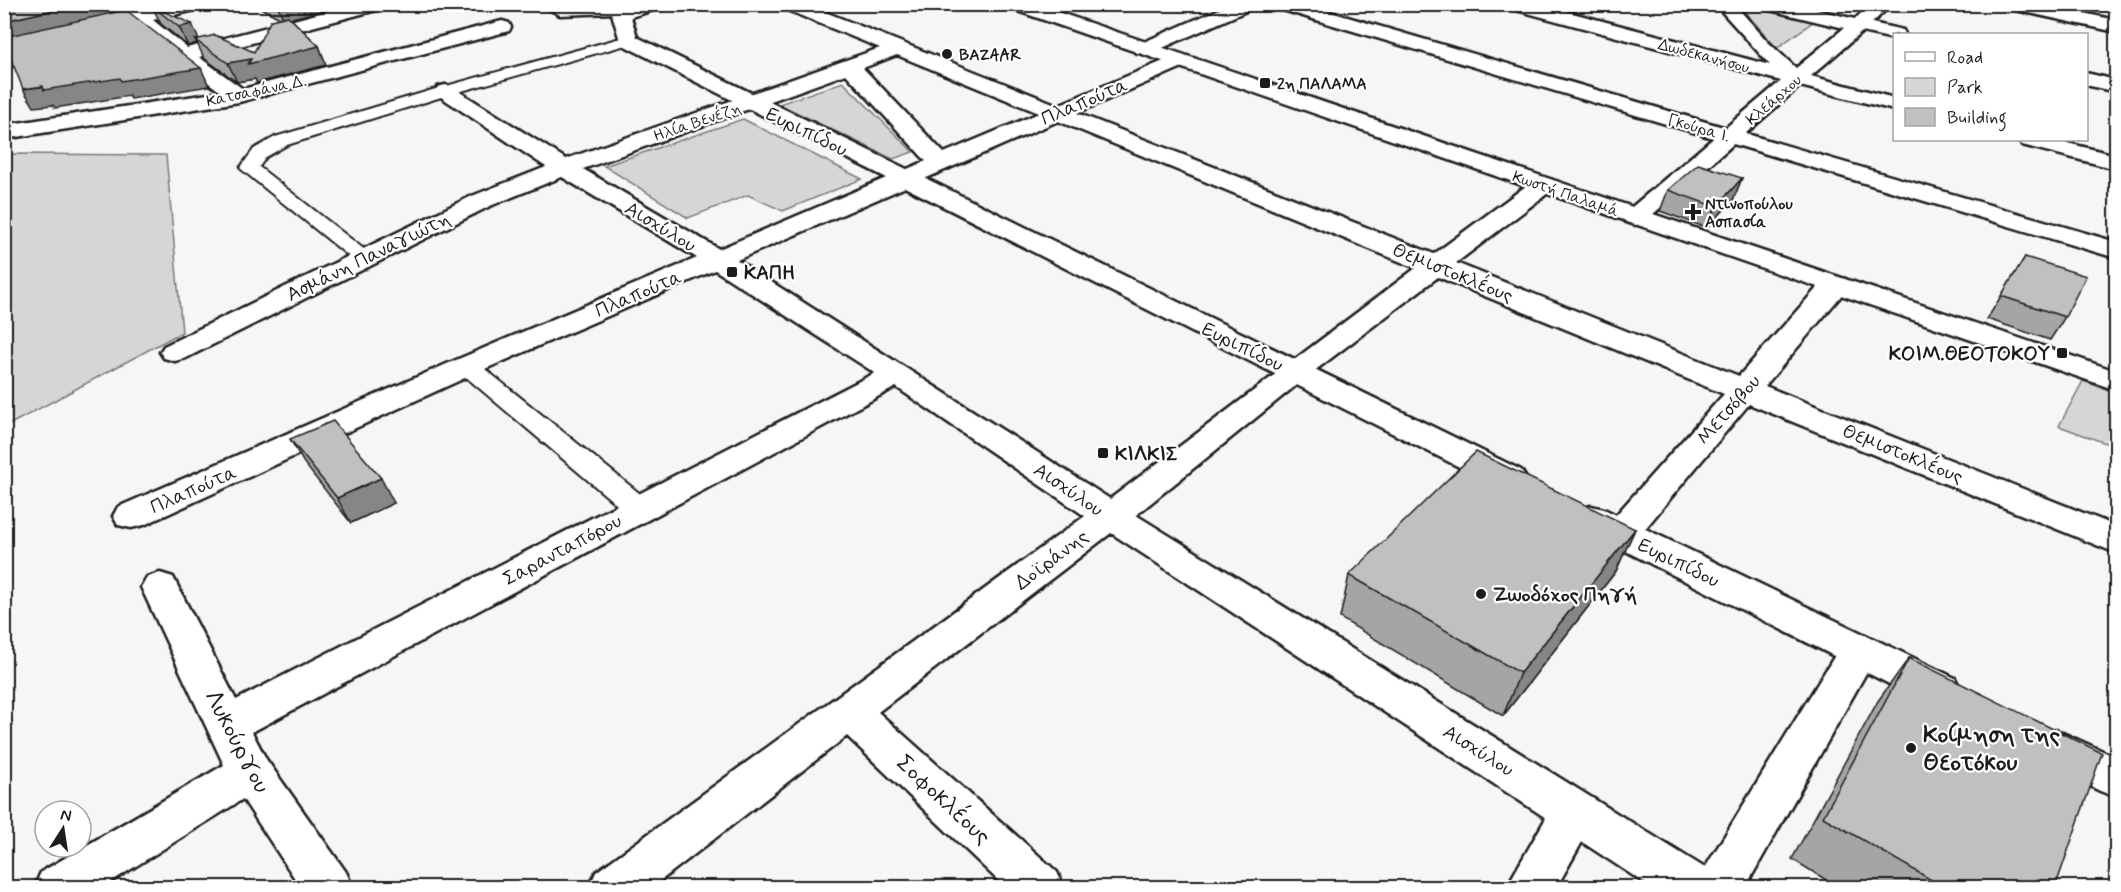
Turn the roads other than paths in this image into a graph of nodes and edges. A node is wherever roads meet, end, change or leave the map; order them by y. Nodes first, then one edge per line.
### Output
1 (125, 4) edge
2 (197, 4) edge
3 (378, 4) edge
4 (549, 4) edge
5 (654, 4) edge
6 (788, 4) edge
7 (1015, 4) edge
8 (1247, 4) edge
9 (1282, 4) edge
10 (1515, 4) edge
11 (1724, 4) edge
12 (1767, 4) edge
13 (1884, 4) edge
14 (2011, 4) edge
15 (619, 8) edge
16 (140, 18) junction
17 (1858, 26) junction
18 (2116, 26) edge
19 (502, 27) dead end
20 (1893, 33) edge
21 (628, 40) junction
22 (898, 48) junction
23 (4, 49) edge
24 (1144, 49) junction
25 (183, 54) junction
26 (1180, 61) junction
27 (849, 66) junction
28 (1796, 79) junction
29 (2088, 79) edge
30 (2116, 86) edge
31 (444, 91) junction
32 (239, 96) junction
33 (750, 102) junction
34 (1893, 104) edge
35 (1059, 112) junction
36 (6, 130) edge
37 (1730, 136) junction
38 (2034, 141) edge
39 (2116, 162) edge
40 (940, 163) junction
41 (564, 168) junction
42 (904, 178) junction
43 (1543, 185) junction
44 (1635, 217) junction
45 (2116, 250) edge
46 (363, 258) junction
47 (717, 259) junction
48 (1436, 265) junction
49 (1835, 285) junction
50 (175, 352) dead end
51 (467, 366) junction
52 (1294, 372) junction
53 (897, 374) junction
54 (2116, 381) edge
55 (1745, 389) junction
56 (1536, 491) edge
57 (1568, 507) edge
58 (639, 508) junction
59 (131, 516) dead end
60 (1111, 516) junction
61 (1621, 533) junction
62 (2116, 540) edge
63 (159, 587) dead end
64 (1859, 651) junction
65 (1965, 703) edge
66 (849, 711) junction
67 (227, 725) junction
68 (2029, 734) edge
69 (250, 772) junction
70 (2116, 778) edge
71 (1575, 812) junction
72 (58, 888) edge
73 (329, 888) edge
74 (613, 888) edge
75 (1040, 888) edge
76 (1530, 888) edge
77 (1694, 888) edge
78 (1719, 888) edge

1 - 16 street
2 - 16 street
3 - 25 street
4 - 15 street
5 - 15 street
6 - 22 street, Θεμιστοκλέους
7 - 24 street, Κωστή Παλαμά
8 - 24 street
9 - 37 street, Γκούρα Ι.
10 - 28 street, Δωδεκανήσου
11 - 28 street
12 - 17 street
13 - 17 street, Κλεάρχου
14 - 18 street
15 - 21 street
16 - 23 street
16 - 25 street
17 - 20 street
17 - 28 street, Κλεάρχου
19 - 32 street, Κατσαφάνα Δ.
21 - 31 street
21 - 33 street, Ευριπίδου
22 - 27 street, Ηλία Βενέζη
22 - 35 street, Θεμιστοκλέους
24 - 26 street, Κωστή Παλαμά
25 - 32 street
26 - 35 street, Πλαπούτα
26 - 43 street, Κωστή Παλαμά
27 - 33 street, Ηλία Βενέζη
27 - 40 street
28 - 34 street, Δωδεκανήσου
28 - 37 street, Κλεάρχου
29 - 30 street
31 - 41 street, Αισχύλου
31 - 46 street
32 - 36 street, Κατσαφάνα Δ.
33 - 41 street, Ηλία Βενέζη
33 - 42 street, Ευριπίδου
35 - 40 street, Πλαπούτα
35 - 48 street, Θεμιστοκλέους
37 - 44 street, Κλεάρχου
37 - 45 street, Γκούρα Ι.
38 - 39 street
40 - 42 street, Πλαπούτα
41 - 46 street, Ασμάνη Παναγιώτη
41 - 47 street, Αισχύλου
42 - 47 street, Πλαπούτα
42 - 52 street, Ευριπίδου
43 - 44 street, Κωστή Παλαμά
43 - 48 street, Δοϊράνης
44 - 49 street, Κωστή Παλαμά
46 - 50 street, Ασμάνη Παναγιώτη
47 - 51 street, Πλαπούτα
47 - 53 street, Αισχύλου
48 - 52 street, Δοϊράνης
48 - 55 street, Θεμιστοκλέους
49 - 54 street, Κωστή Παλαμά
49 - 55 street, Μετσόβου
51 - 58 street
51 - 59 street, Πλαπούτα
52 - 56 street, Ευριπίδου
52 - 60 street, Δοϊράνης
53 - 58 street, Σαρανταπόρου
53 - 60 street, Αισχύλου
55 - 61 street, Μετσόβου
55 - 62 street, Θεμιστοκλέους
57 - 61 street, Ευριπίδου
58 - 67 street, Σαρανταπόρου
60 - 66 street, Δοϊράνης
60 - 71 street, Αισχύλου
61 - 64 street, Ευριπίδου
63 - 67 street, Λυκούργου
64 - 65 street, Ευριπίδου
64 - 78 street
66 - 74 street, Δοϊράνης
66 - 75 street, Σοφοκλέους
67 - 69 street, Λυκούργου
68 - 70 street
69 - 72 street
69 - 73 street, Λυκούργου
71 - 76 street
71 - 77 street, Αισχύλου

